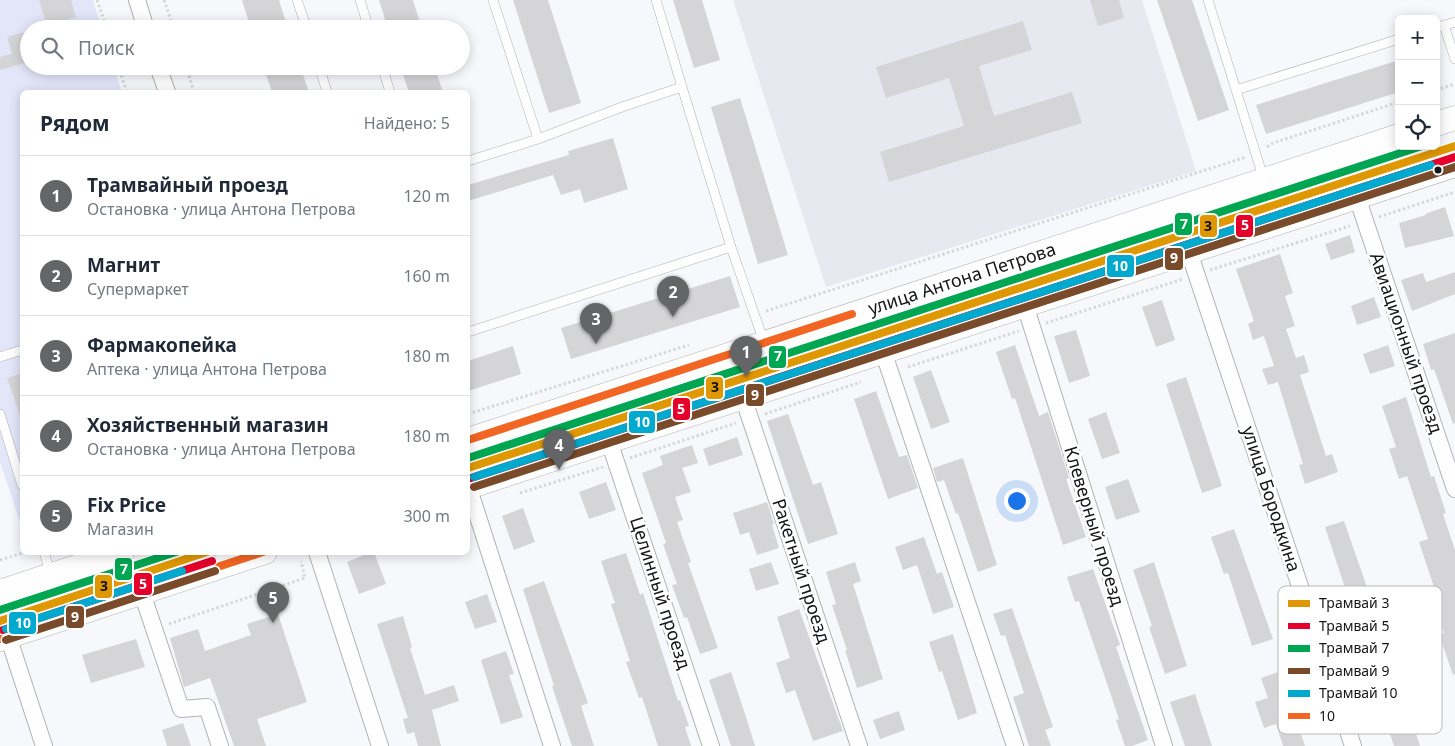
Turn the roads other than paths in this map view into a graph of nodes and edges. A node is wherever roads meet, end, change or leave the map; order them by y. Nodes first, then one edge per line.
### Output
1 (136, 0) edge
2 (297, 0) edge
3 (360, 0) edge
4 (493, 0) edge
5 (656, 0) edge
6 (1208, 0) edge
7 (143, 20) edge
8 (304, 20) edge
9 (366, 20) edge
10 (1455, 22) edge
11 (1440, 27) edge
12 (1395, 40) edge
13 (1455, 59) edge
14 (161, 75) edge
15 (322, 75) edge
16 (385, 75) edge
17 (682, 87) junction
18 (166, 90) edge
19 (326, 90) edge
20 (389, 90) edge
21 (1236, 90) junction
22 (1455, 118) edge
23 (1440, 123) edge
24 (1395, 137) edge
25 (538, 139) junction
26 (470, 160) edge
27 (1455, 165) edge
28 (1264, 180) junction
29 (1357, 197) junction
30 (732, 246) junction
31 (1188, 252) junction
32 (1029, 316) junction
33 (470, 331) edge
34 (761, 332) junction
35 (20, 351) edge
36 (0, 357) edge
37 (886, 362) junction
38 (746, 408) junction
39 (0, 414) edge
40 (470, 439) edge
41 (613, 451) junction
42 (20, 478) edge
43 (470, 487) edge
44 (1455, 489) edge
45 (470, 493) edge
46 (45, 555) edge
47 (113, 555) edge
48 (256, 555) edge
49 (318, 555) edge
50 (51, 576) junction
51 (1300, 586) edge
52 (0, 592) edge
53 (142, 593) junction
54 (4, 638) edge
55 (1349, 734) edge
56 (44, 746) edge
57 (220, 746) edge
58 (380, 746) edge
59 (552, 746) edge
60 (711, 746) edge
61 (859, 746) edge
62 (1015, 746) edge
63 (1164, 746) edge
64 (1353, 746) edge

1 - 7 street
2 - 8 lane
3 - 9 lane
4 - 25 lane
5 - 17 lane
6 - 21 lane
10 - 11 lane
11 - 13 lane
12 - 21 lane
14 - 18 street
15 - 19 lane
16 - 20 lane
17 - 25 lane
17 - 30 lane
21 - 28 lane
22 - 23 main road
24 - 28 main road, улица Антона Петрова
25 - 26 lane
27 - 29 main road
28 - 34 main road, улица Антона Петрова
29 - 31 main road
29 - 44 street, Авиационный проезд
30 - 33 lane
30 - 34 lane
31 - 32 main road
31 - 51 street, улица Бородкина
32 - 37 main road
32 - 63 street, Клеверный проезд
34 - 40 main road, улица Антона Петрова
35 - 36 lane
37 - 38 main road
37 - 62 street
38 - 41 main road
38 - 61 street, Ракетный проезд
39 - 42 lane
41 - 43 main road
41 - 60 street, Целинный проезд
45 - 59 street
46 - 50 lane
47 - 50 main road
48 - 53 main road
49 - 58 street
50 - 52 main road
53 - 54 main road
53 - 57 street
54 - 56 street
55 - 64 street, улица Бородкина

